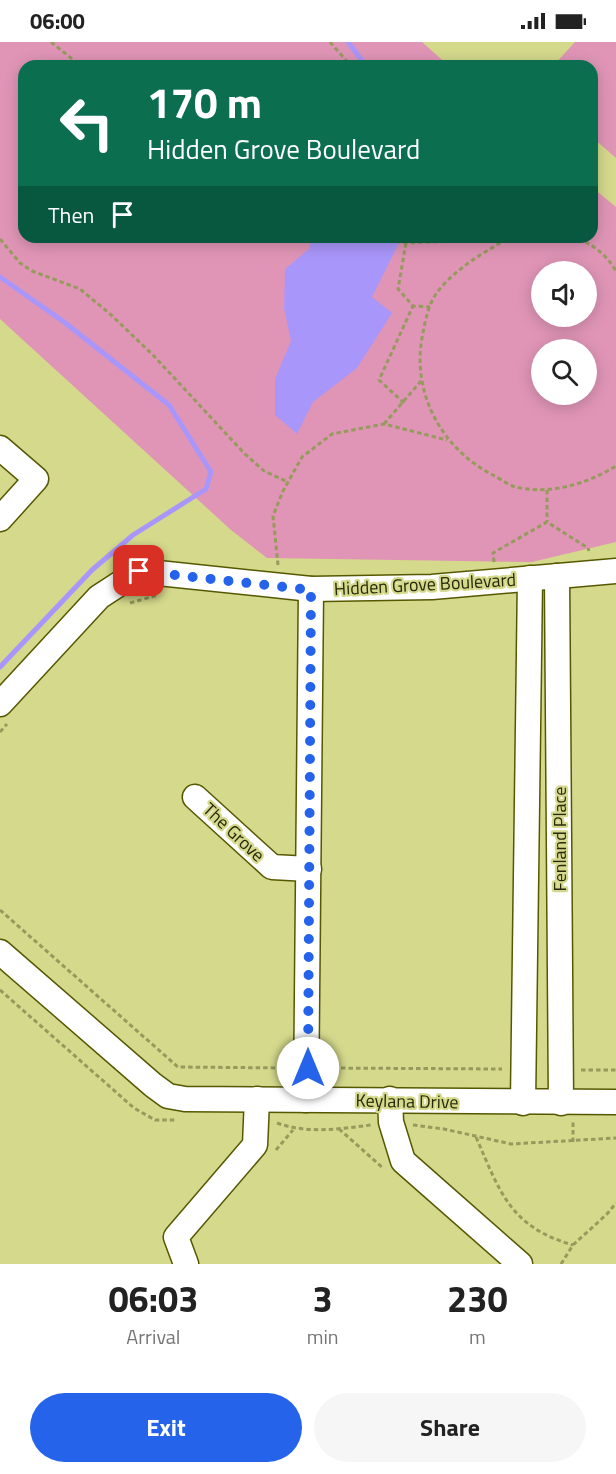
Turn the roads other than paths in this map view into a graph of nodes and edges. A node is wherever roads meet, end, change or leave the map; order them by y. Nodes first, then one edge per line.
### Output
1 (0, 448) edge
2 (0, 519) edge
3 (605, 572) edge
4 (557, 576) junction
5 (530, 578) junction
6 (311, 590) junction
7 (6, 711) edge
8 (195, 797) dead end
9 (309, 869) junction
10 (0, 952) edge
11 (257, 1100) junction
12 (306, 1100) junction
13 (561, 1102) junction
14 (616, 1102) edge
15 (523, 1103) junction
16 (390, 1110) junction
17 (186, 1264) edge
18 (520, 1264) edge

1 - 2 street
3 - 4 street, Hidden Grove Boulevard
4 - 5 street, Hidden Grove Boulevard
4 - 13 street, Fenland Place
5 - 6 street, Hidden Grove Boulevard
5 - 15 street, Fenland Place
6 - 7 street, Hidden Grove Boulevard
6 - 9 street
8 - 9 street, The Grove
9 - 12 street
10 - 11 street, Keylana Drive
11 - 12 street, Keylana Drive
11 - 17 street
12 - 16 street, Keylana Drive
13 - 14 street, Keylana Drive
13 - 15 street, Keylana Drive
15 - 16 street, Keylana Drive
16 - 18 street

